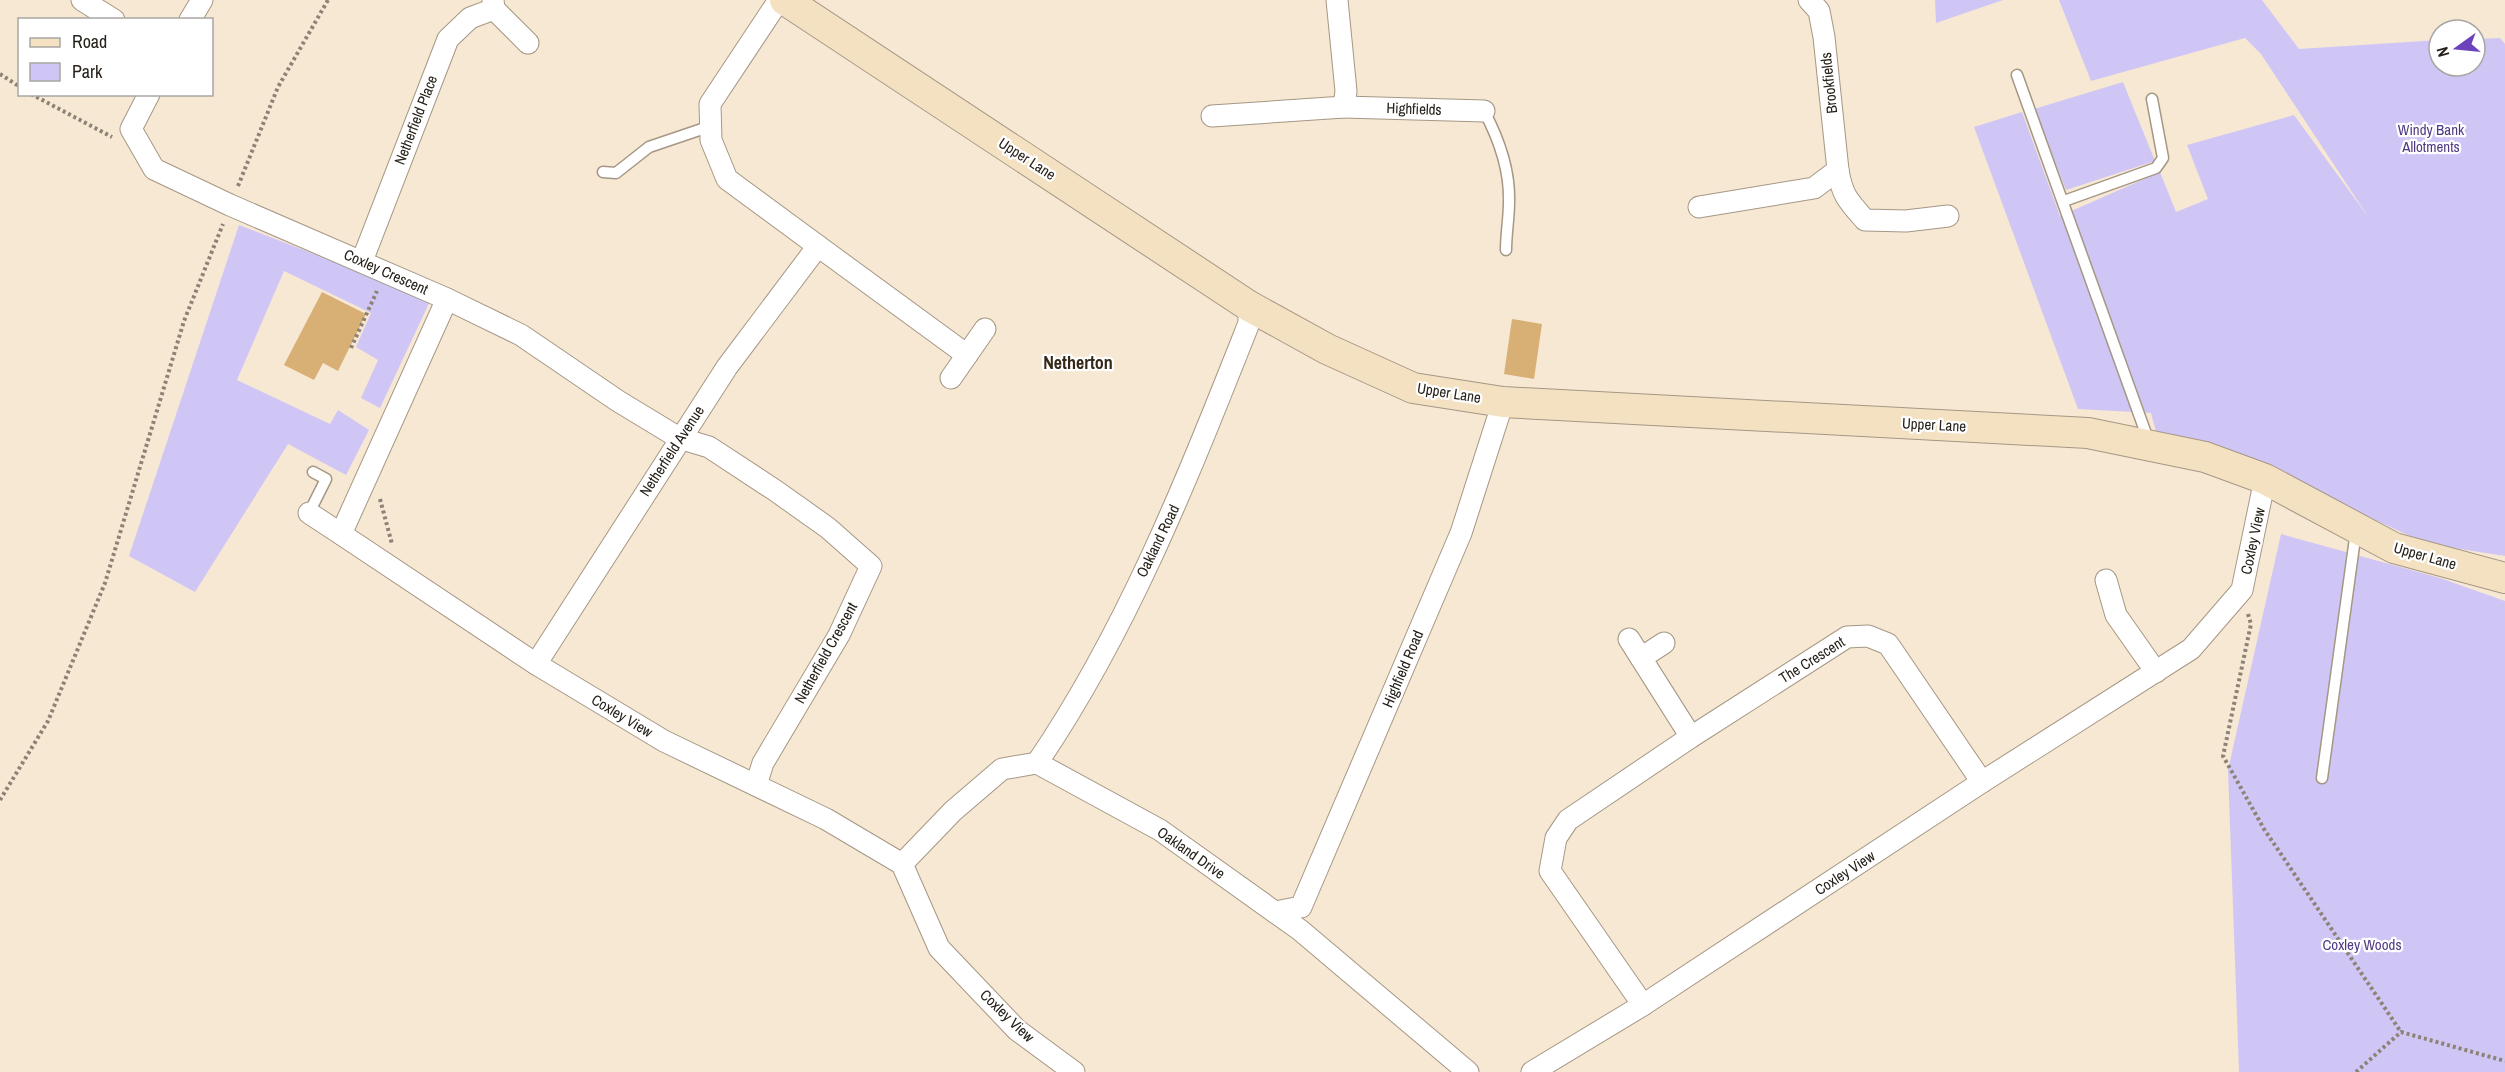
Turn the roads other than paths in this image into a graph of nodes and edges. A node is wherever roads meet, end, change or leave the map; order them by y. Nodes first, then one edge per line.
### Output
1 (82, 0) edge
2 (202, 0) edge
3 (779, 0) edge
4 (785, 0) edge
5 (1337, 0) edge
6 (1809, 0) edge
7 (494, 5) edge
8 (111, 18) edge
9 (191, 18) edge
10 (528, 43) dead end
11 (2017, 75) dead end
12 (147, 96) edge
13 (2152, 99) dead end
14 (1344, 107) junction
15 (1484, 111) joint
16 (1212, 116) dead end
17 (711, 126) junction
18 (1838, 170) junction
19 (603, 172) dead end
20 (2064, 201) junction
21 (1699, 207) dead end
22 (1948, 216) dead end
23 (818, 246) junction
24 (1506, 250) dead end
25 (362, 261) junction
26 (447, 299) junction
27 (1249, 306) junction
28 (985, 329) dead end
29 (967, 355) junction
30 (951, 378) dead end
31 (1503, 402) junction
32 (679, 438) junction
33 (2150, 445) junction
34 (314, 472) dead end
35 (2265, 479) junction
36 (309, 513) joint
37 (2356, 528) junction
38 (342, 534) junction
39 (2505, 578) edge
40 (2106, 580) dead end
41 (1629, 639) dead end
42 (1664, 643) dead end
43 (1641, 658) junction
44 (536, 664) junction
45 (2156, 672) junction
46 (1691, 737) junction
47 (1037, 763) junction
48 (2322, 778) dead end
49 (1982, 782) junction
50 (756, 785) junction
51 (902, 864) junction
52 (1275, 912) junction
53 (1643, 1005) junction
54 (1074, 1072) edge
55 (1468, 1072) edge
56 (1532, 1072) edge

1 - 8 street
2 - 9 street
3 - 17 street
4 - 27 main road, Upper Lane
5 - 14 street
6 - 18 street, Brookfields
7 - 10 street
7 - 25 street, Netherfield Place
11 - 20 lane
12 - 25 street, Coxley Crescent
13 - 20 lane
14 - 15 street, Highfields
14 - 16 street, Highfields
15 - 24 lane
17 - 19 lane
17 - 23 street
18 - 21 street
18 - 22 street, Brookfields
20 - 33 lane
23 - 29 street
23 - 32 street, Netherfield Avenue
25 - 26 street, Coxley Crescent
26 - 32 street, Coxley Crescent
26 - 38 street
27 - 31 main road, Upper Lane
27 - 47 street, Oakland Road
28 - 29 street
29 - 30 street
31 - 33 main road, Upper Lane
31 - 52 street, Highfield Road
32 - 44 street, Netherfield Avenue
32 - 50 street, Netherfield Crescent
33 - 35 main road, Upper Lane
34 - 36 lane
35 - 37 main road, Upper Lane
35 - 45 street, Coxley View
36 - 38 street, Coxley View
37 - 39 main road, Upper Lane
37 - 48 lane
38 - 44 street, Coxley View
40 - 45 street
41 - 43 street
42 - 43 street
43 - 46 street
44 - 50 street, Coxley View
45 - 49 street, Coxley View
46 - 49 street, The Crescent
46 - 53 street, The Crescent
47 - 51 street
47 - 52 street, Oakland Drive
49 - 53 street, Coxley View
50 - 51 street, Coxley View
51 - 54 street, Coxley View
52 - 55 street, Oakland Drive
53 - 56 street, Coxley View

